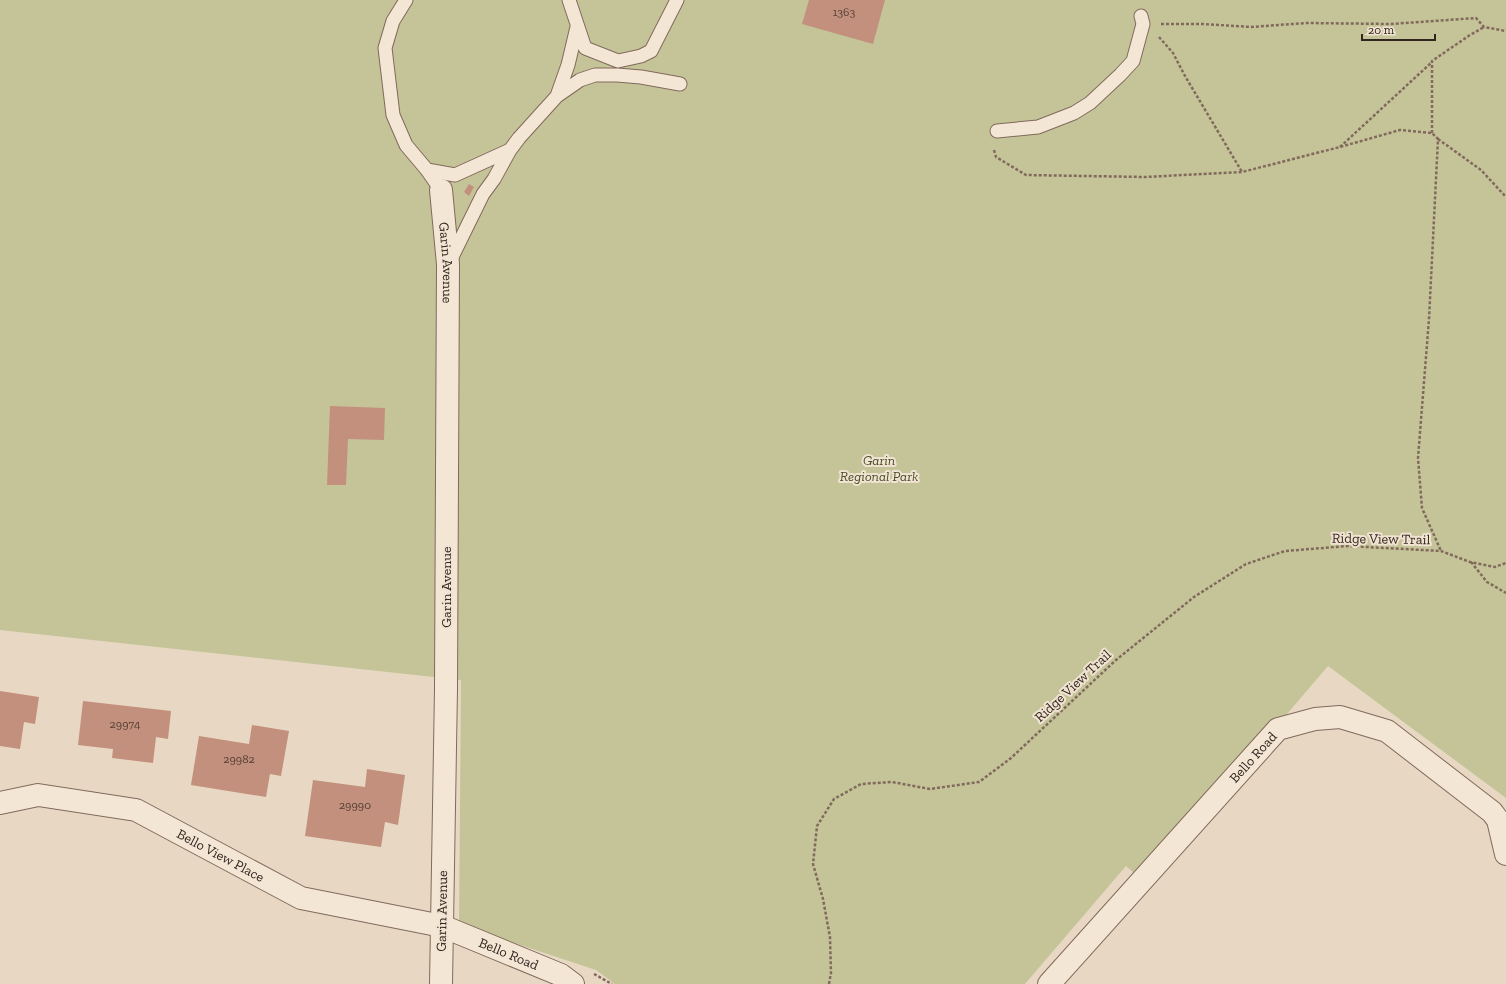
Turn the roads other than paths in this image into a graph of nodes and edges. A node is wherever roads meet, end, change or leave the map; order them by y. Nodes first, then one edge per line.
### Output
1 (406, 0) edge
2 (569, 0) edge
3 (677, 0) edge
4 (1142, 20) road end
5 (577, 27) junction
6 (680, 84) dead end
7 (557, 96) junction
8 (997, 131) dead end
9 (510, 150) junction
10 (427, 170) junction
11 (441, 190) joint
12 (448, 264) junction
13 (0, 802) edge
14 (1506, 854) edge
15 (442, 926) junction
16 (441, 984) edge
17 (573, 984) edge
18 (1049, 984) edge

1 - 10 lane
2 - 5 lane
3 - 5 lane
4 - 8 lane
5 - 7 lane
6 - 7 lane
7 - 9 lane
9 - 10 lane
9 - 12 lane
10 - 11 lane
11 - 12 street, Garin Avenue
12 - 15 street, Garin Avenue
13 - 15 street, Bello View Place
14 - 18 street, Bello Road
15 - 16 street, Garin Avenue
15 - 17 street, Bello Road

